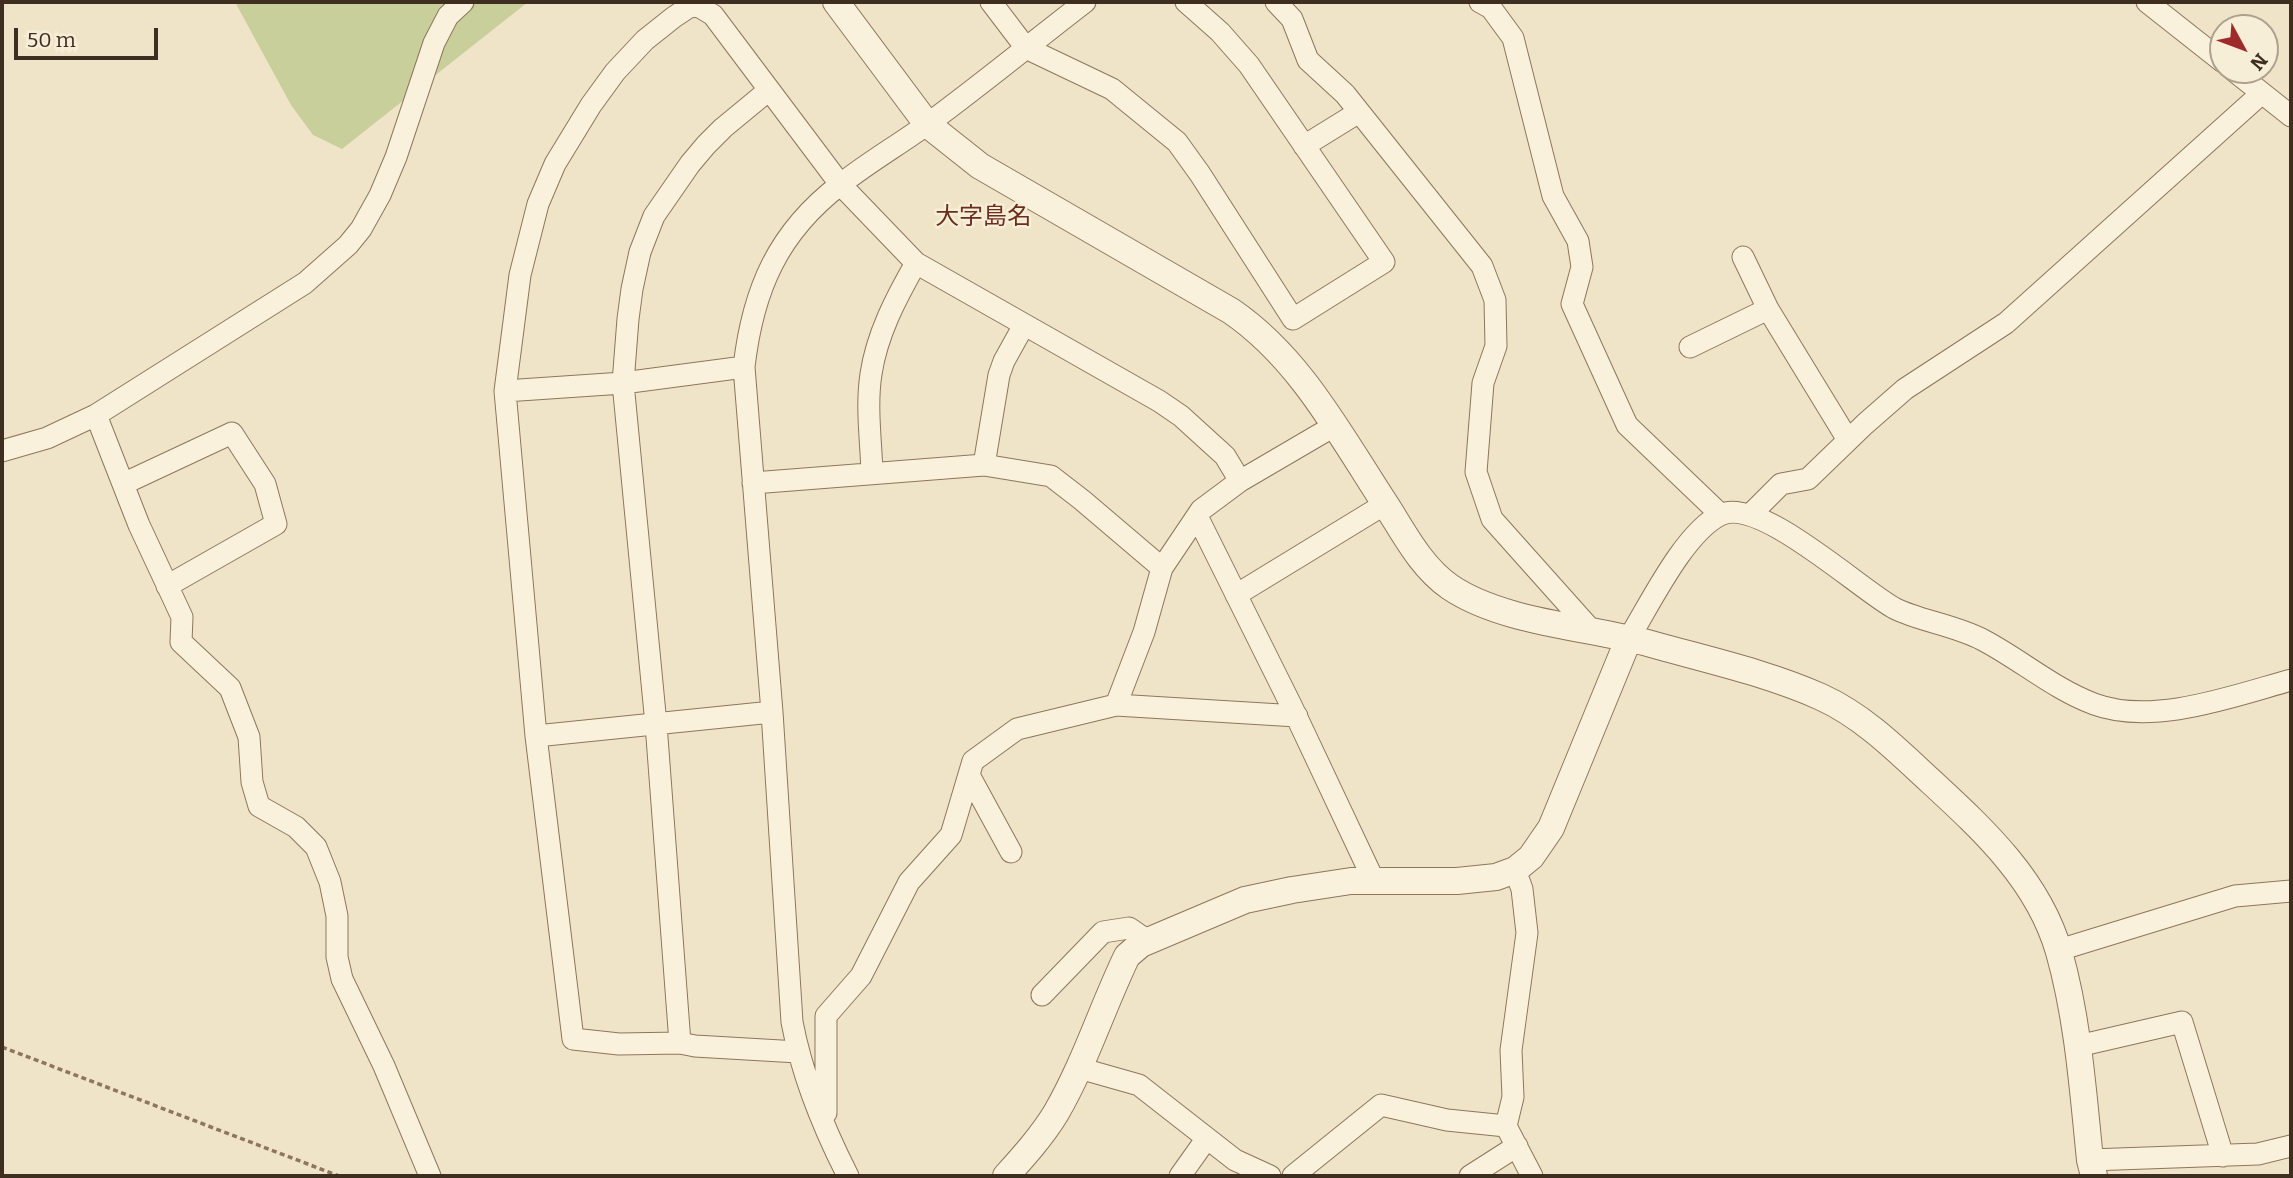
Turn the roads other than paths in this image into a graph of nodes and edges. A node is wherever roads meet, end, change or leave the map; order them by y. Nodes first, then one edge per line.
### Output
1 (463, 2) edge
2 (836, 2) edge
3 (991, 2) edge
4 (1085, 2) edge
5 (1186, 2) edge
6 (1276, 2) edge
7 (1480, 2) edge
8 (2147, 2) edge
9 (1026, 48) junction
10 (2209, 51) edge
11 (2251, 84) edge
12 (769, 90) junction
13 (2262, 93) junction
14 (1359, 112) junction
15 (2291, 116) edge
16 (928, 124) junction
17 (1304, 146) junction
18 (840, 184) junction
19 (1743, 257) dead end
20 (916, 262) junction
21 (1768, 309) junction
22 (1024, 325) junction
23 (1690, 347) dead end
24 (744, 367) junction
25 (623, 383) junction
26 (505, 391) junction
27 (96, 415) junction
28 (1334, 426) junction
29 (1848, 440) junction
30 (2, 451) edge
31 (984, 465) junction
32 (872, 473) junction
33 (1240, 481) junction
34 (753, 482) junction
35 (123, 484) junction
36 (1385, 504) junction
37 (1720, 514) junction
38 (1751, 515) junction
39 (1197, 516) junction
40 (1162, 568) junction
41 (167, 586) junction
42 (1236, 595) junction
43 (1592, 631) junction
44 (1629, 638) junction
45 (2291, 680) edge
46 (1116, 705) junction
47 (772, 712) junction
48 (1297, 716) junction
49 (656, 724) junction
50 (536, 736) junction
51 (969, 775) junction
52 (1011, 852) dead end
53 (1515, 870) junction
54 (1374, 881) junction
55 (2291, 891) edge
56 (1148, 941) junction
57 (2059, 950) junction
58 (1042, 995) dead end
59 (680, 1043) junction
60 (2078, 1046) junction
61 (798, 1052) junction
62 (1079, 1068) junction
63 (1506, 1126) junction
64 (827, 1129) junction
65 (1207, 1138) junction
66 (1517, 1146) junction
67 (2291, 1146) edge
68 (2223, 1156) junction
69 (2092, 1168) edge
70 (429, 1176) edge
71 (848, 1176) edge
72 (1006, 1176) edge
73 (1180, 1176) edge
74 (1270, 1176) edge
75 (1293, 1176) edge
76 (1470, 1176) edge
77 (1532, 1176) edge

1 - 27 street
2 - 16 street
3 - 9 street
4 - 9 street
5 - 17 street
6 - 14 street
7 - 37 street
8 - 10 street
9 - 16 street
9 - 17 street
11 - 13 street
12 - 18 street
12 - 25 street
12 - 26 street
13 - 15 street
13 - 29 street
14 - 17 street
14 - 43 street
16 - 18 street
16 - 28 street
18 - 20 street
18 - 24 street
19 - 21 street
20 - 22 street
20 - 32 street
21 - 23 street
21 - 29 street
22 - 31 street
22 - 33 street
24 - 25 street
24 - 34 street
25 - 26 street
25 - 49 street
26 - 50 street
27 - 30 street
27 - 35 street
28 - 33 street
28 - 36 street
29 - 38 street
31 - 32 street
31 - 40 street
32 - 34 street
33 - 39 street
34 - 47 street
35 - 41 street
35 - 41 street
36 - 42 street
36 - 43 street
37 - 38 street
37 - 44 street
38 - 45 street
39 - 40 street
39 - 42 street
40 - 46 street
41 - 70 street
42 - 48 street
43 - 44 street
44 - 53 street
44 - 57 street
46 - 48 street
46 - 51 street
47 - 49 street
47 - 61 street
48 - 54 street
49 - 50 street
49 - 59 street
50 - 59 street
51 - 52 street
51 - 64 street
53 - 54 street
53 - 63 street
54 - 56 street
55 - 57 street
56 - 58 street
56 - 62 street
57 - 60 street
59 - 61 street
60 - 68 street
60 - 69 street
61 - 64 street
62 - 65 street
62 - 72 street
63 - 66 street
63 - 75 street
64 - 71 street
65 - 73 street
65 - 74 street
66 - 76 street
66 - 77 street
67 - 68 street
68 - 69 street

